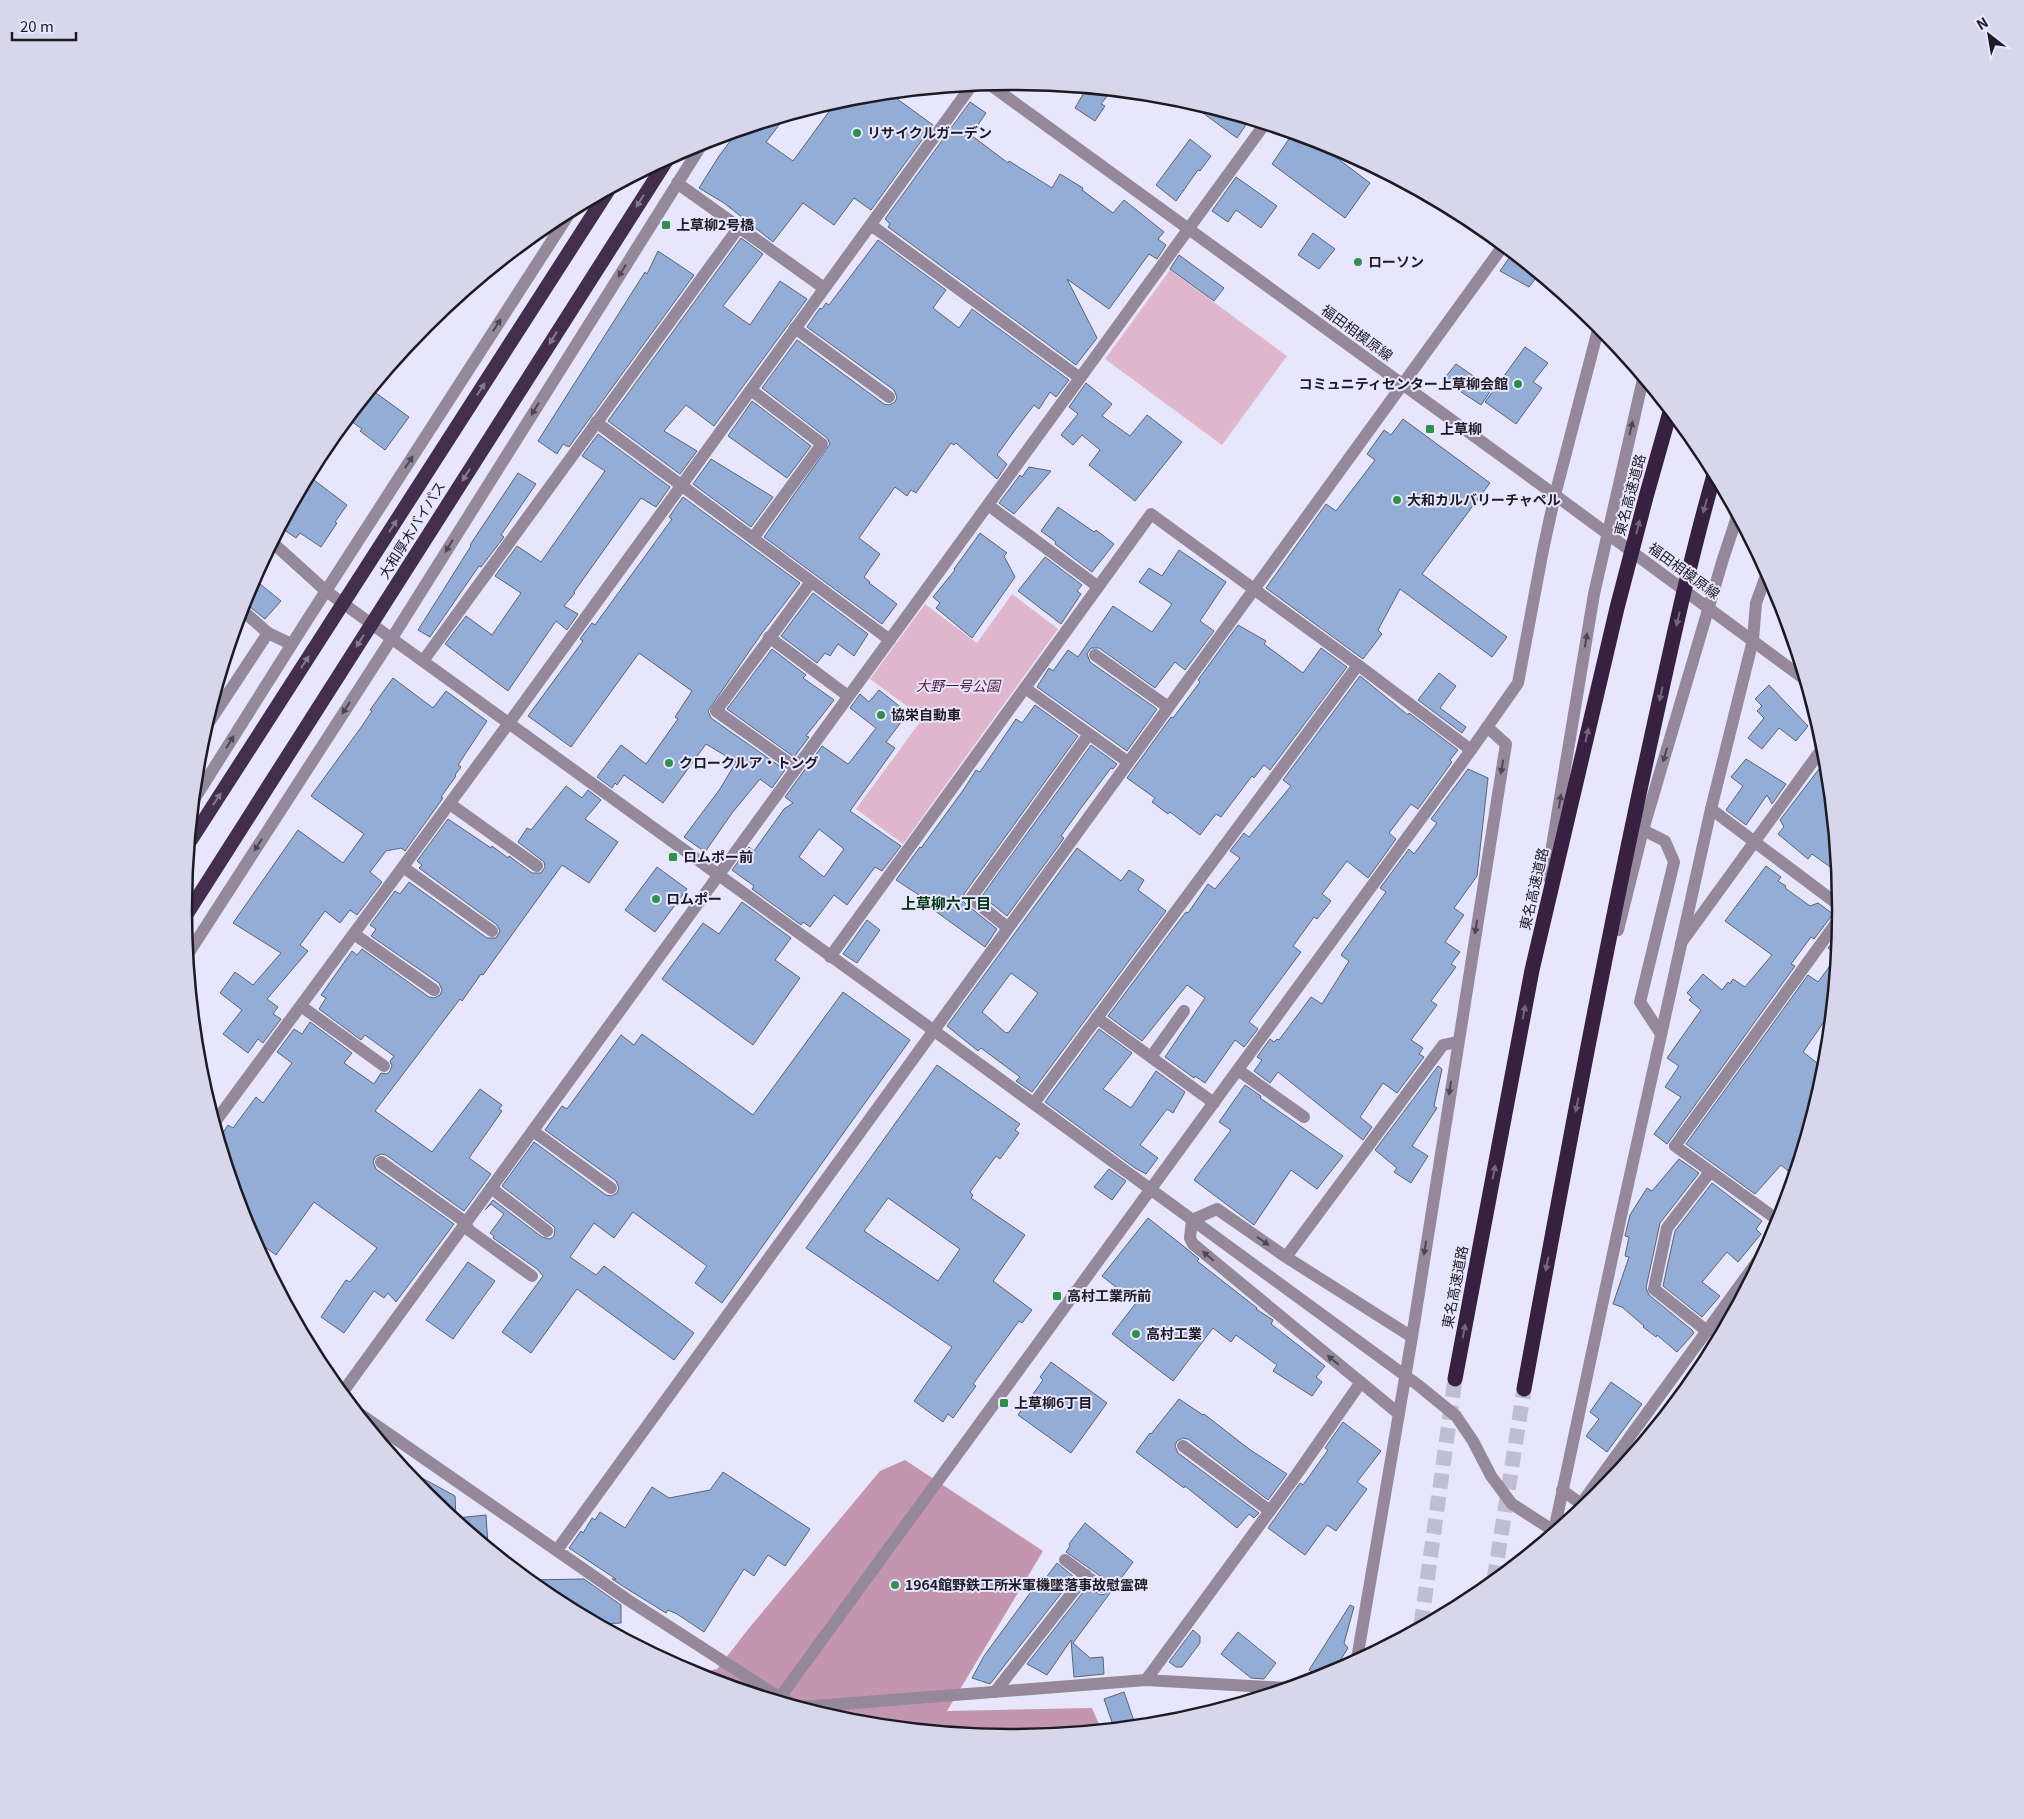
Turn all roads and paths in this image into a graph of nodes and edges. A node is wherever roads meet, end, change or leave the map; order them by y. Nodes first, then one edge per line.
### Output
1 (998, 91) edge
2 (967, 92) edge
3 (1261, 129) edge
4 (696, 153) edge
5 (661, 170) edge
6 (677, 182) junction
7 (602, 200) edge
8 (561, 225) edge
9 (871, 225) junction
10 (739, 227) junction
11 (1189, 228) junction
12 (1499, 251) edge
13 (824, 288) junction
14 (795, 328) junction
15 (1597, 336) edge
16 (1080, 378) junction
17 (1402, 384) junction
18 (1641, 386) edge
19 (751, 390) junction
20 (889, 397) dead end
21 (1668, 419) edge
22 (596, 422) junction
23 (1712, 483) edge
24 (681, 485) junction
25 (1556, 495) junction
26 (988, 505) junction
27 (1735, 524) edge
28 (753, 538) junction
29 (277, 547) edge
30 (811, 582) junction
31 (1763, 583) edge
32 (1097, 586) junction
33 (1253, 590) junction
34 (330, 594) junction
35 (248, 615) edge
36 (268, 633) junction
37 (387, 635) junction
38 (769, 637) junction
39 (890, 640) junction
40 (1753, 640) junction
41 (292, 644) junction
42 (1095, 655) dead end
43 (423, 661) junction
44 (1358, 665) junction
45 (1796, 673) edge
46 (1025, 688) junction
47 (848, 696) junction
48 (1168, 707) junction
49 (217, 710) edge
50 (509, 723) junction
51 (1487, 727) junction
52 (1089, 734) junction
53 (1471, 750) junction
54 (1817, 756) edge
55 (1128, 762) junction
56 (796, 768) junction
57 (203, 786) edge
58 (450, 804) junction
59 (1711, 809) junction
60 (1643, 830) junction
61 (197, 831) edge
62 (1755, 842) junction
63 (537, 866) dead end
64 (403, 867) junction
65 (719, 875) junction
66 (1832, 900) edge
67 (192, 904) edge
68 (1007, 927) junction
69 (492, 931) dead end
70 (1831, 931) edge
71 (354, 934) junction
72 (1681, 943) junction
73 (193, 945) edge
74 (830, 957) junction
75 (1532, 970) junction
76 (434, 990) dead end
77 (301, 1006) junction
78 (1184, 1011) dead end
79 (1097, 1018) junction
80 (933, 1030) junction
81 (1661, 1034) junction
82 (1457, 1042) junction
83 (1151, 1057) junction
84 (1586, 1057) junction
85 (384, 1066) dead end
86 (1238, 1070) junction
87 (1034, 1103) junction
88 (1214, 1103) junction
89 (219, 1117) edge
90 (1304, 1117) dead end
91 (533, 1131) junction
92 (381, 1162) dead end
93 (1710, 1172) junction
94 (491, 1188) junction
95 (611, 1188) dead end
96 (1151, 1190) junction
97 (1772, 1216) edge
98 (1192, 1220) junction
99 (465, 1224) junction
100 (547, 1231) dead end
101 (1286, 1257) junction
102 (532, 1276) dead end
103 (1740, 1286) edge
104 (1707, 1331) junction
105 (1412, 1337) junction
106 (1455, 1379) tunnel mouth
107 (1360, 1382) junction
108 (346, 1386) edge
109 (1524, 1389) tunnel mouth
110 (1398, 1413) junction
111 (376, 1425) edge
112 (1183, 1446) dead end
113 (1605, 1475) edge
114 (1562, 1490) junction
115 (1578, 1501) edge
116 (1270, 1511) junction
117 (1556, 1523) edge
118 (1549, 1528) edge
119 (557, 1550) junction
120 (1065, 1560) dead end
121 (1086, 1576) junction
122 (1101, 1587) dead end
123 (1359, 1651) edge
124 (1146, 1680) junction
125 (1271, 1687) edge
126 (767, 1691) edge
127 (995, 1692) junction
128 (782, 1696) edge
129 (820, 1706) edge

1 - 11 street, 福田相模原線
2 - 9 street
3 - 11 street
4 - 6 street
5 -> 67 highway, 大和厚木バイパス
6 - 10 street
6 -> 37 street
61 -> 7 highway, 大和厚木バイパス
34 -> 8 street
9 - 13 street
9 - 16 street
10 - 13 street
10 - 22 street
11 - 16 street
11 - 17 street, 福田相模原線
12 - 17 street
13 - 14 street
14 - 19 street
14 - 20 street
15 - 25 street
16 - 26 street
17 - 25 street, 福田相模原線
17 - 33 street
75 -> 18 street
19 - 24 street
19 - 28 street
75 -> 21 highway, 東名高速道路
22 - 24 street
22 - 43 street
23 -> 84 highway
24 - 28 street
24 - 50 street
25 - 40 street, 福田相模原線
25 - 51 street
26 - 32 street
26 - 39 street
27 -> 60 street
28 - 30 street
29 - 34 street
30 - 38 street
30 - 39 street
31 - 40 street
32 - 33 street
32 - 46 street
33 - 44 street
33 - 48 street
34 - 37 street
34 - 41 street
35 - 36 street
36 - 41 street
36 - 49 street
37 - 43 street
37 -> 73 street
38 - 47 street
38 - 56 street
39 - 47 street
40 - 45 street, 福田相模原線
40 - 59 street
57 -> 41 street
42 - 48 street
43 - 50 street
44 - 53 street
44 - 79 street
46 - 52 street
46 - 74 street
47 - 56 street
48 - 55 street
50 - 58 street
50 - 65 street
51 - 53 street
51 -> 82 street
52 - 55 street
52 - 68 street
53 - 86 street
54 - 62 street
55 - 68 street
56 - 65 street
58 - 63 street
58 - 64 street
59 - 62 street
59 - 72 street
60 - 81 street
60 - 84 street
62 - 66 street
62 - 72 street
64 - 69 street
64 - 71 street
65 - 74 street
65 - 91 street
68 - 80 street
70 - 93 street
71 - 76 street
71 - 77 street
72 - 81 street
74 - 80 street
106 -> 75 highway, 東名高速道路
77 - 85 street
77 - 89 street
78 - 83 street
79 - 83 street
79 - 87 street
80 - 87 street
80 - 119 street
81 - 114 street
82 - 101 street
82 -> 105 street
83 - 88 street
84 -> 109 highway
86 - 88 street
86 - 90 street
87 - 96 street
88 - 96 street
91 - 94 street
91 - 95 street
92 - 99 street
93 - 97 street
93 - 104 street
94 - 99 street
94 - 100 street
96 - 98 street
96 - 128 street
98 -> 101 street
107 -> 98 street
98 - 118 street
99 - 102 street
99 - 108 street
101 - 105 street
103 - 104 street
104 - 113 street
105 - 110 street
107 - 110 street
107 - 116 street
110 - 123 street
111 - 119 street
112 - 116 street
114 - 115 street
114 - 117 street
116 - 124 street
119 - 126 street
120 - 121 street
121 - 122 street
121 - 127 street
124 - 125 street
124 - 127 street
127 - 129 street

